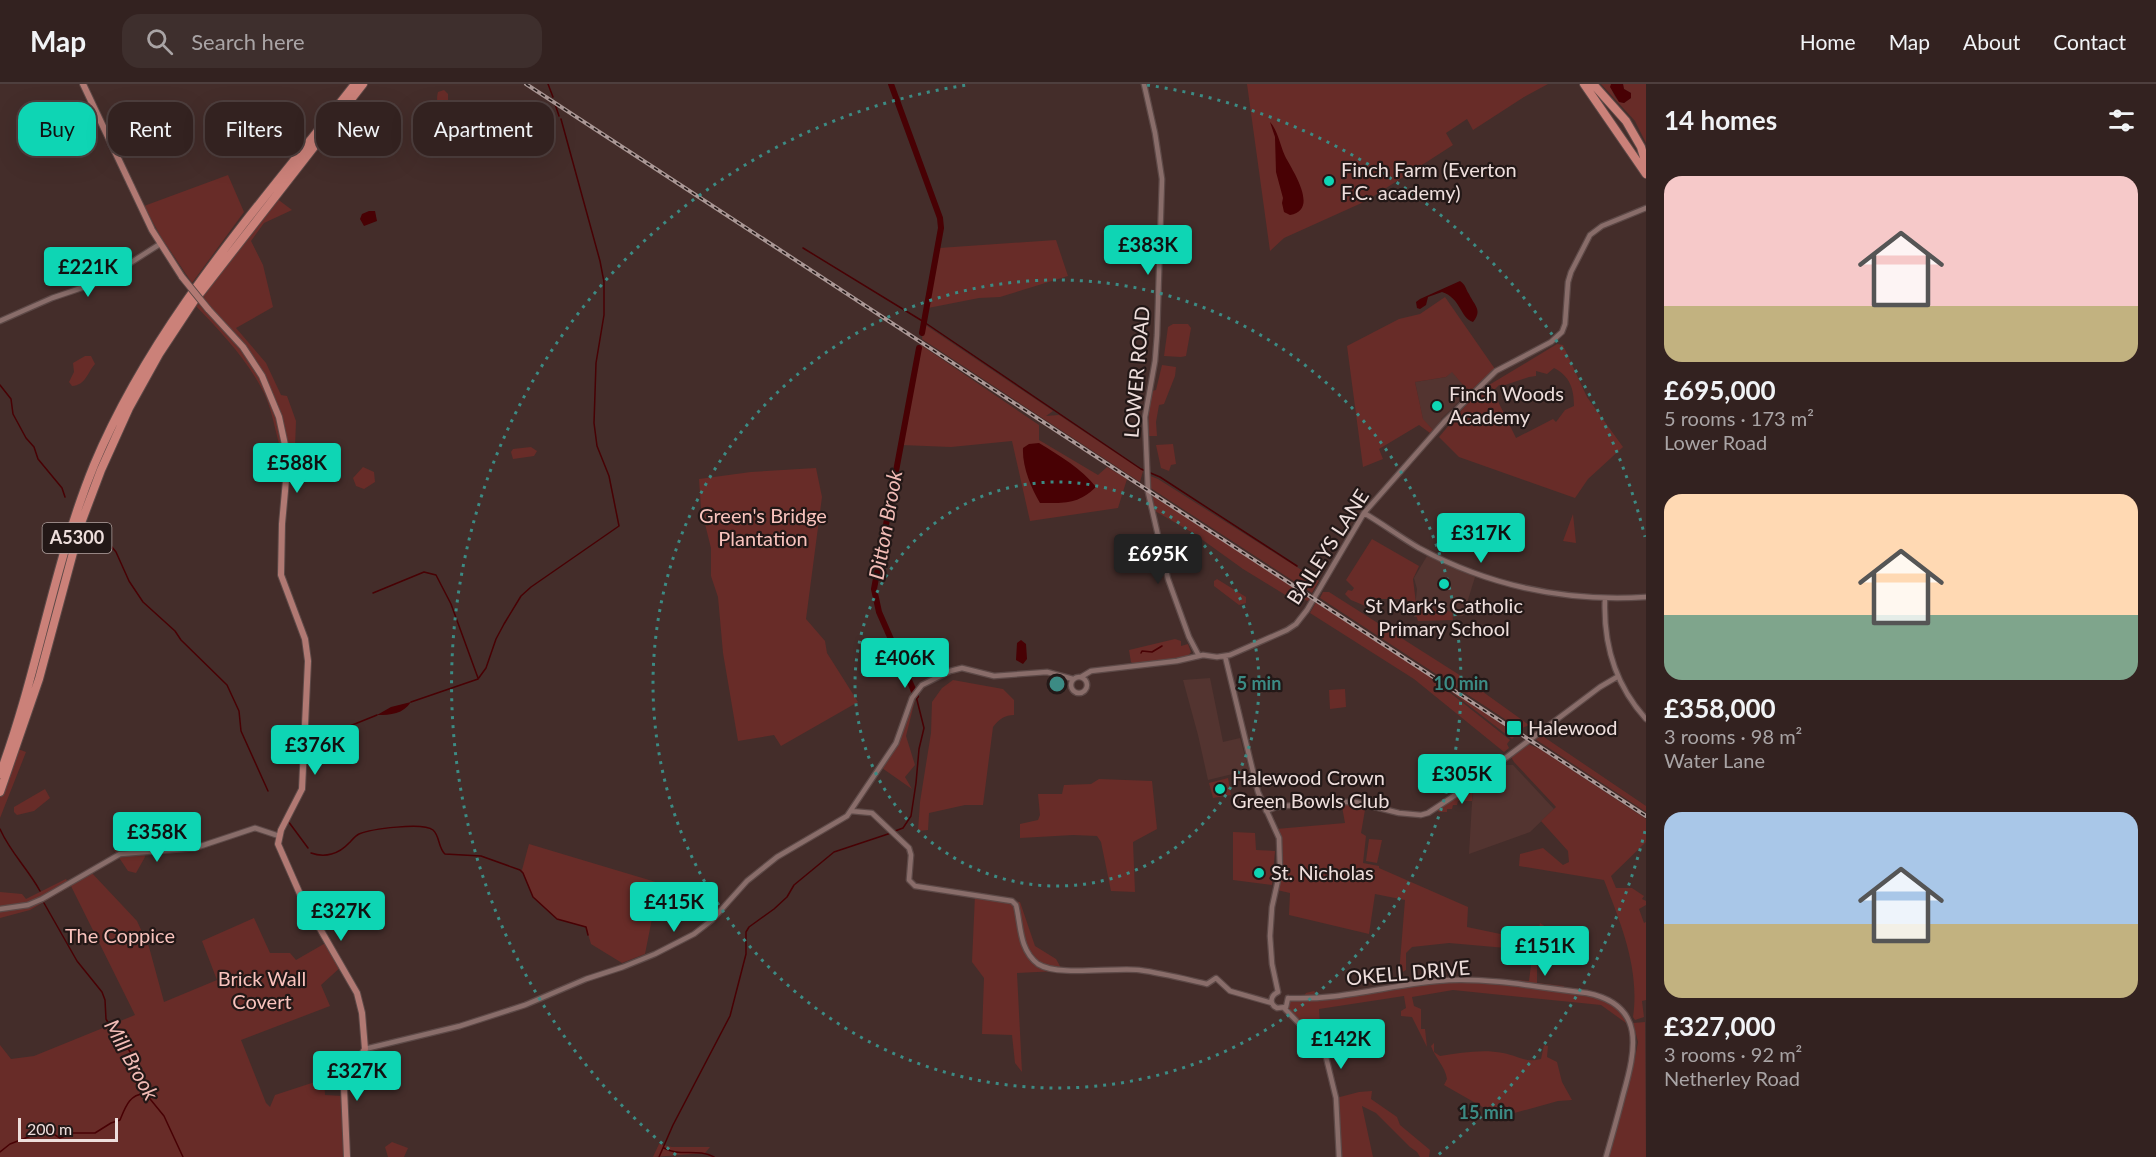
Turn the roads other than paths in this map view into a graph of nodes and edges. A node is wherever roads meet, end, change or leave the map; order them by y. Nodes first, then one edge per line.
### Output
1 (83, 84) edge
2 (355, 84) edge
3 (363, 84) edge
4 (1144, 84) edge
5 (1584, 84) edge
6 (1593, 84) edge
7 (1646, 164) edge
8 (1646, 174) edge
9 (1646, 208) edge
10 (160, 244) junction
11 (0, 321) edge
12 (1364, 513) junction
13 (1646, 597) edge
14 (1605, 598) junction
15 (1199, 656) junction
16 (1225, 656) junction
17 (1096, 671) junction
18 (1060, 675) junction
19 (1081, 677) junction
20 (1617, 677) junction
21 (1073, 680) junction
22 (1087, 682) junction
23 (1071, 686) junction
24 (1646, 720) edge
25 (0, 774) edge
26 (0, 792) edge
27 (851, 811) junction
28 (1266, 811) junction
29 (279, 836) junction
30 (0, 909) edge
31 (1278, 992) junction
32 (1288, 998) junction
33 (1272, 1003) junction
34 (1284, 1008) junction
35 (365, 1049) junction
36 (347, 1157) edge
37 (1338, 1157) edge
38 (1606, 1157) edge

1 - 10 main road
2 - 25 highway, A5300
3 - 26 highway, A5300
4 - 15 street, LOWER ROAD
5 - 8 highway
6 - 7 highway
9 - 12 street, BAILEYS LANE
10 - 11 street
10 - 29 main road, bridge
12 - 14 street
12 - 16 street, BAILEYS LANE
13 - 14 street
14 - 20 street
15 - 16 street
15 - 17 street
16 - 28 street
17 - 19 street
17 - 22 street
18 - 21 street
18 - 23 street
18 - 27 street
19 - 21 street
19 - 22 street
20 - 24 street
20 - 28 street
21 - 23 street
22 - 23 street
27 - 33 street
27 - 35 street
28 - 31 street
29 - 30 street
29 - 35 main road
31 - 32 street
31 - 33 street
32 - 34 street
32 - 38 street, OKELL DRIVE
33 - 34 street
34 - 37 street
35 - 36 main road

